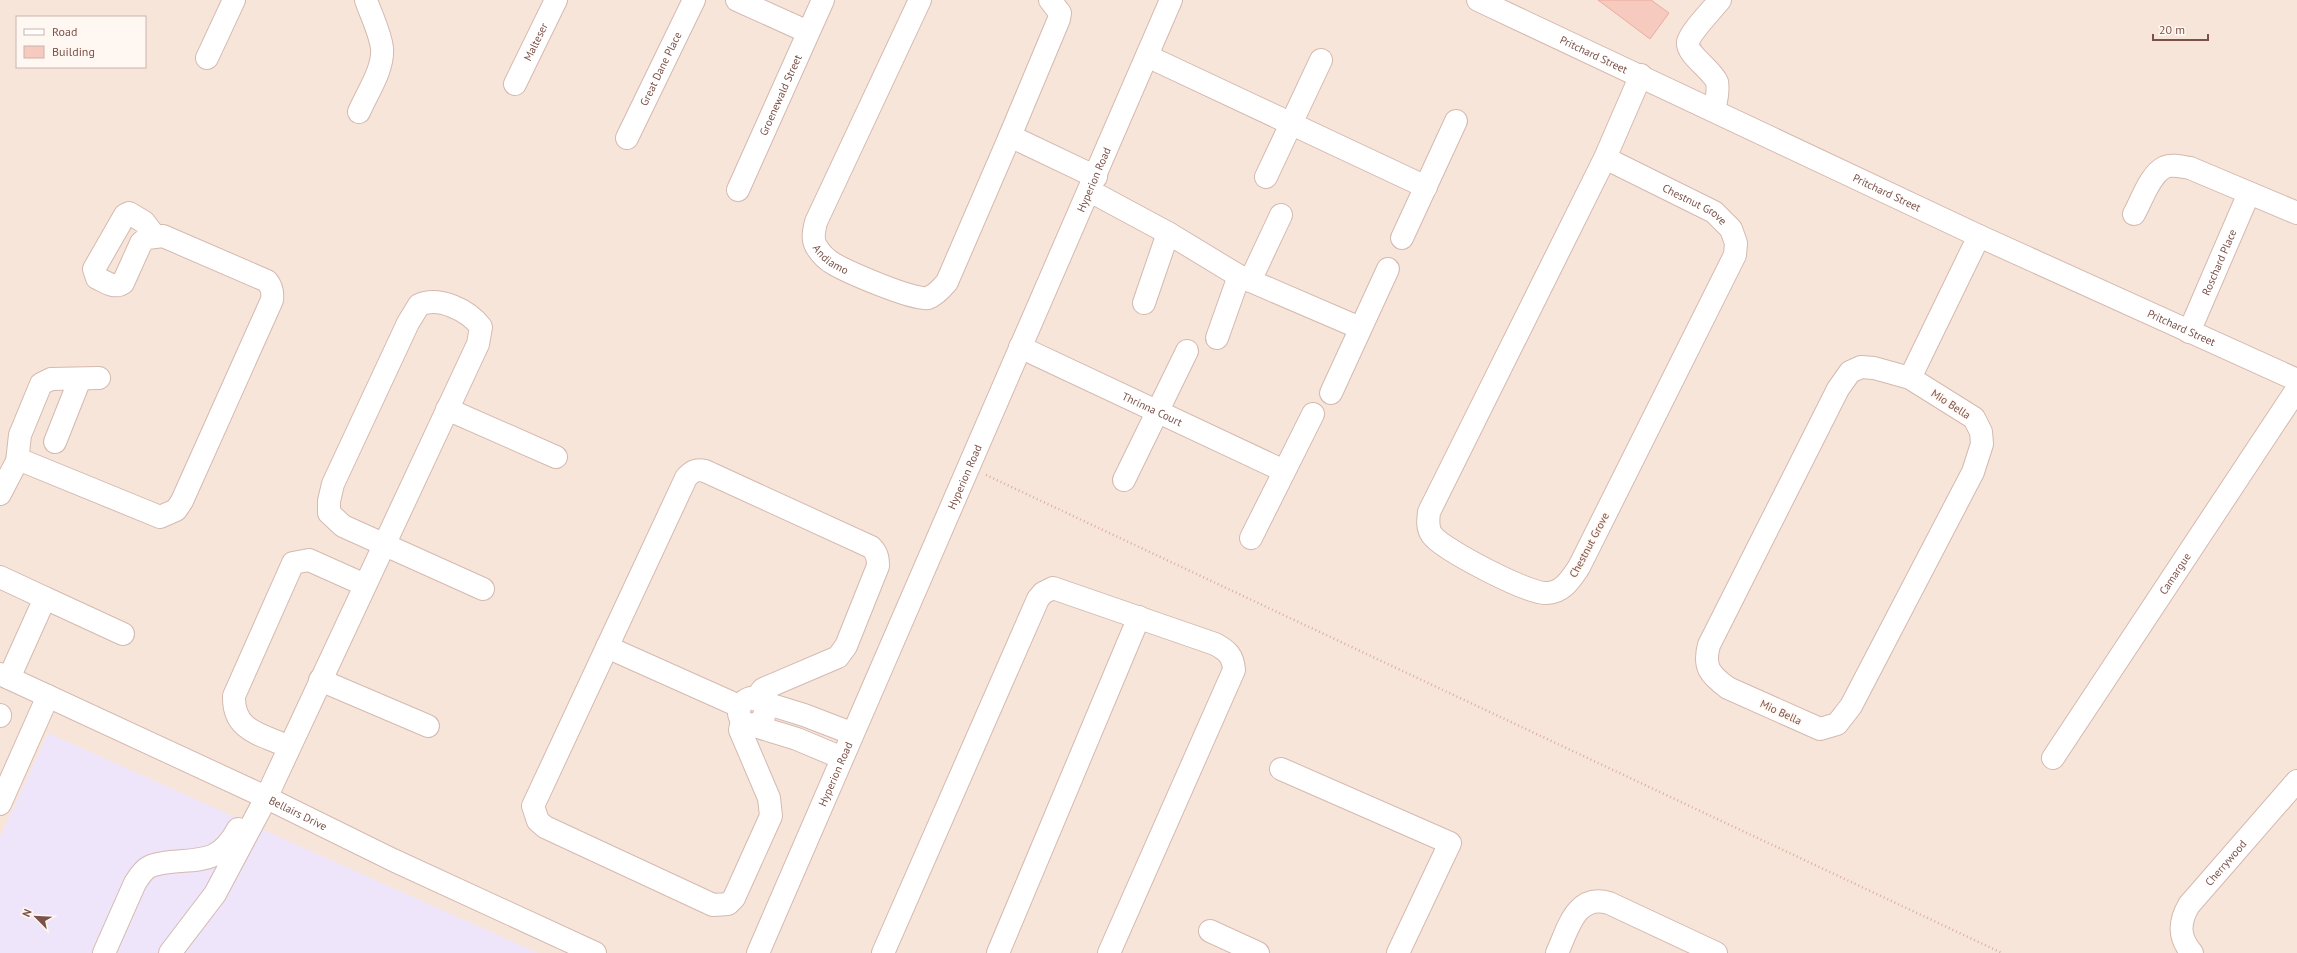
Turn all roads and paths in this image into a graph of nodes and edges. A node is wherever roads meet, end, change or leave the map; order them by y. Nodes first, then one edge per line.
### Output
1 (234, 0) edge
2 (366, 0) edge
3 (556, 0) edge
4 (694, 0) edge
5 (737, 0) edge
6 (823, 0) edge
7 (920, 0) edge
8 (1050, 0) edge
9 (1171, 0) edge
10 (1478, 0) edge
11 (1720, 0) edge
12 (808, 32) junction
13 (1147, 56) junction
14 (207, 58) dead end
15 (1321, 60) dead end
16 (1641, 76) junction
17 (515, 84) dead end
18 (1714, 110) junction
19 (359, 112) dead end
20 (1456, 121) dead end
21 (1292, 124) junction
22 (1010, 136) junction
23 (627, 138) dead end
24 (1605, 158) junction
25 (1266, 177) dead end
26 (1093, 184) junction
27 (1426, 187) junction
28 (738, 190) dead end
29 (2249, 193) junction
30 (2297, 213) edge
31 (2134, 214) dead end
32 (1281, 215) dead end
33 (1168, 233) junction
34 (154, 235) dead end
35 (1979, 236) junction
36 (1402, 238) dead end
37 (1388, 268) dead end
38 (1245, 278) junction
39 (1144, 303) dead end
40 (1360, 328) junction
41 (2189, 332) junction
42 (1217, 338) dead end
43 (1020, 347) junction
44 (1187, 351) dead end
45 (1910, 378) junction
46 (2297, 380) edge
47 (2297, 389) edge
48 (1331, 393) dead end
49 (447, 409) junction
50 (1157, 410) junction
51 (1313, 414) dead end
52 (55, 442) dead end
53 (556, 457) dead end
54 (17, 462) junction
55 (969, 467) junction
56 (1284, 471) junction
57 (1124, 480) dead end
58 (0, 494) edge
59 (1251, 538) dead end
60 (383, 545) junction
61 (0, 576) edge
62 (365, 585) junction
63 (483, 589) dead end
64 (45, 598) junction
65 (1139, 617) junction
66 (123, 634) dead end
67 (607, 647) junction
68 (4, 676) edge
69 (320, 680) junction
70 (48, 696) junction
71 (751, 710) junction
72 (428, 726) dead end
73 (852, 733) junction
74 (289, 747) junction
75 (842, 758) junction
76 (2053, 758) dead end
77 (1281, 769) dead end
78 (2297, 781) edge
79 (261, 796) junction
80 (0, 804) edge
81 (1210, 931) dead end
82 (104, 953) edge
83 (170, 953) edge
84 (595, 953) edge
85 (758, 953) edge
86 (883, 953) edge
87 (998, 953) edge
88 (1109, 953) edge
89 (1258, 953) edge
90 (1398, 953) edge
91 (1557, 953) edge
92 (1716, 953) edge
93 (2002, 953) edge
94 (2192, 953) edge

1 - 14 street
2 - 19 street
3 - 17 street, Malteser
4 - 23 street, Great Dane Place
5 - 12 street
6 - 12 street, Groenewald Street
7 - 22 street, Andiamo
8 - 22 street, Andiamo
9 - 13 street, Hyperion Road
10 - 16 street, Pritchard Street
11 - 18 street
12 - 28 street, Groenewald Street
13 - 21 street
13 - 26 street, Hyperion Road
15 - 21 street
16 - 18 street, Pritchard Street
16 - 24 street, Chestnut Grove
18 - 35 street, Pritchard Street
20 - 27 street
21 - 25 street
21 - 27 street
22 - 26 street
24 - 24 street, Chestnut Grove
26 - 33 street
26 - 43 street, Hyperion Road
27 - 36 street
29 - 30 street
29 - 31 street
29 - 41 street, Roschard Place
32 - 38 street
33 - 38 street
33 - 39 street
34 - 54 street
35 - 41 street, Pritchard Street
35 - 45 street
37 - 40 street
38 - 40 street
38 - 42 street
40 - 48 street
41 - 46 street, Pritchard Street
43 - 50 street, Thrinna Court
43 - 55 street, Hyperion Road
44 - 50 street
45 - 45 street, Mio Bella
47 - 76 street, Camargue
49 - 53 street
49 - 60 street
49 - 60 street
50 - 56 street, Thrinna Court
50 - 57 street
51 - 56 street
52 - 54 street
54 - 58 street
55 - 73 street, Hyperion Road
55 - 93 path
56 - 59 street
60 - 62 street
60 - 63 street
61 - 64 street
62 - 69 street
62 - 74 street
64 - 66 street
64 - 68 street
65 - 86 street
65 - 87 street
65 - 88 street
67 - 71 street
67 - 71 street
67 - 71 street
68 - 70 street, Bellairs Drive
69 - 72 street
69 - 74 street
70 - 79 street, Bellairs Drive
70 - 80 street
71 - 73 street
71 - 75 street
73 - 75 street, Hyperion Road
74 - 79 street
75 - 85 street, Hyperion Road
77 - 90 street
78 - 94 street, Cherrywood
79 - 82 street
79 - 83 street
79 - 84 street, Bellairs Drive
81 - 89 street
91 - 92 street

